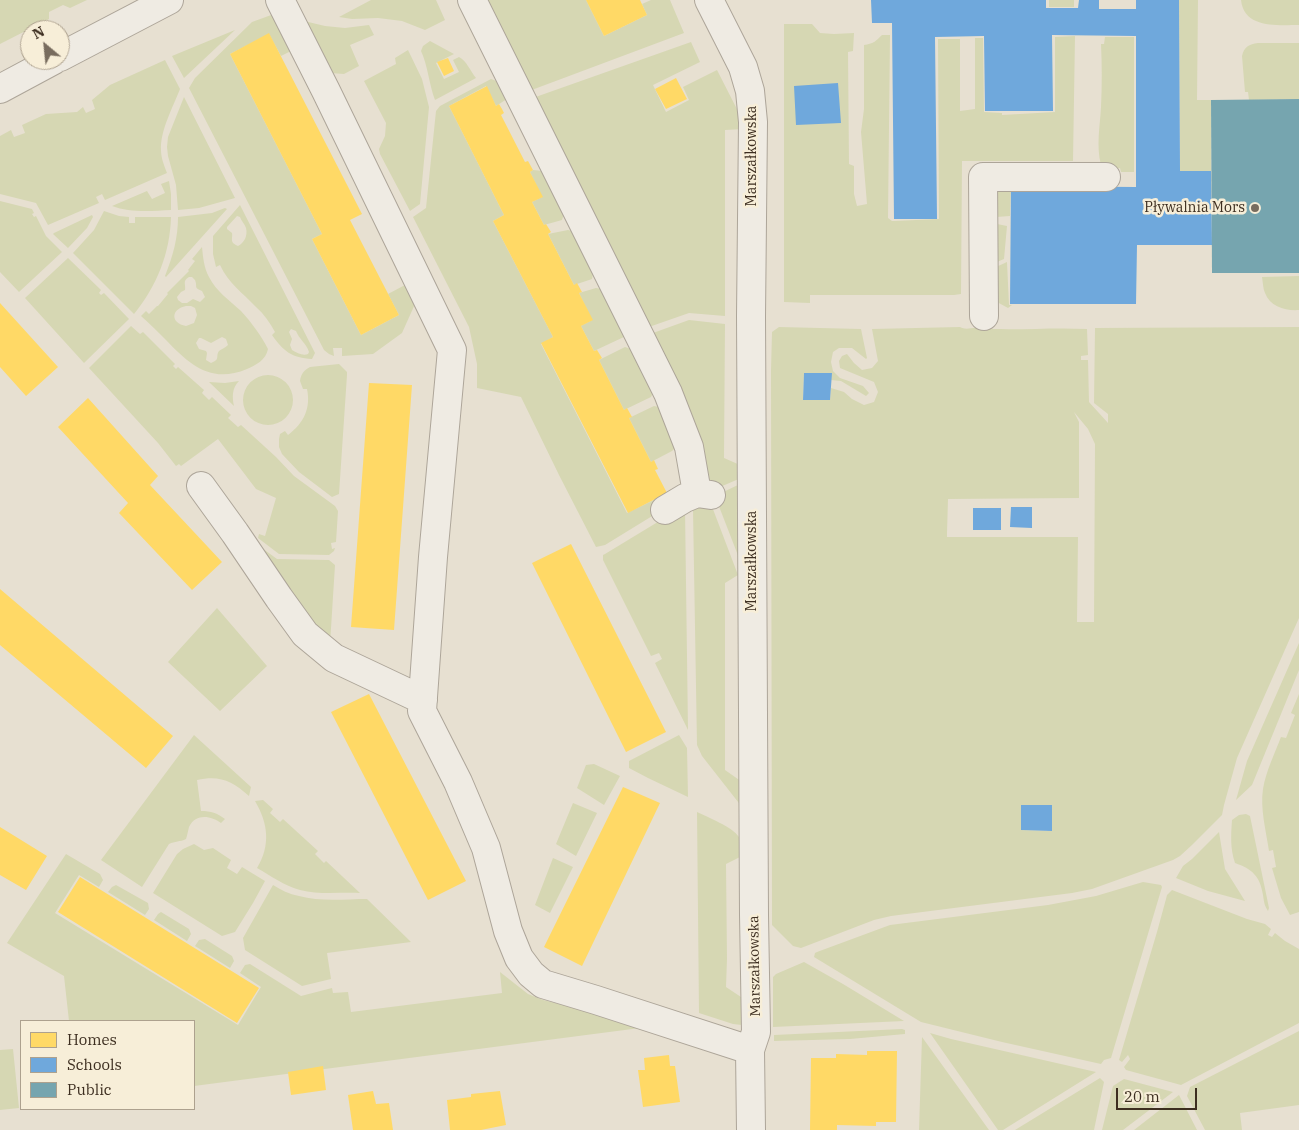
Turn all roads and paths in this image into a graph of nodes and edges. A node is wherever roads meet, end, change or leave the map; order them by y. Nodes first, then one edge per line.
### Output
1 (169, 0) edge
2 (280, 0) edge
3 (472, 0) edge
4 (709, 0) edge
5 (70, 52) edge
6 (35, 70) edge
7 (0, 89) edge
8 (1106, 177) dead end
9 (984, 316) dead end
10 (201, 486) dead end
11 (665, 510) dead end
12 (423, 700) junction
13 (750, 1050) junction
14 (752, 1130) edge

1 - 5 street
2 - 12 street
3 - 11 street
4 - 13 street, Marszałkowska
6 - 7 street
8 - 9 street
10 - 12 street
12 - 13 street
13 - 14 street, Marszałkowska

